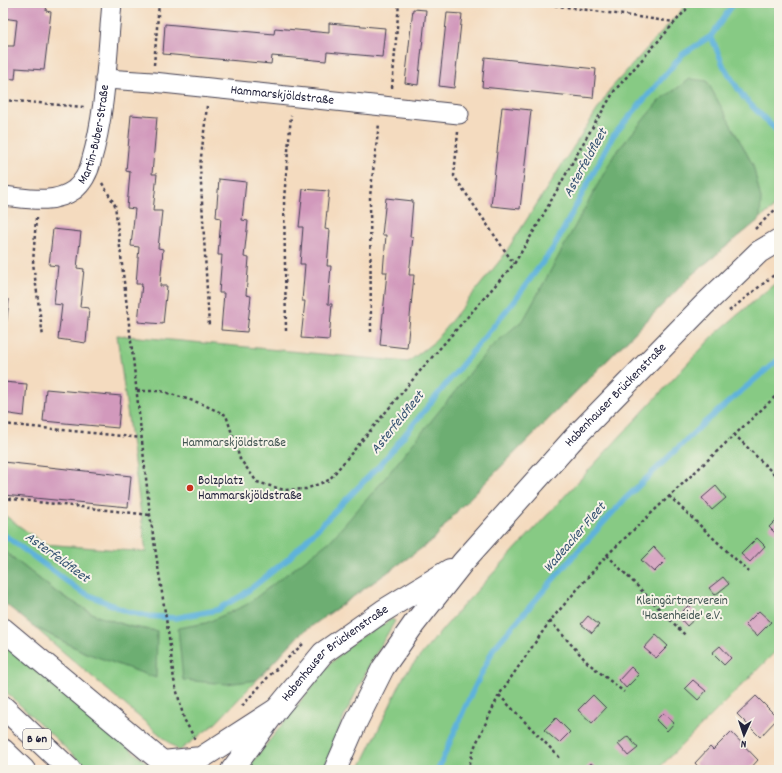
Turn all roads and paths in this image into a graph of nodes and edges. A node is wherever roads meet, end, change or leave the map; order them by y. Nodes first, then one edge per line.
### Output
1 (112, 3) edge
2 (159, 3) edge
3 (399, 3) edge
4 (537, 3) edge
5 (692, 3) edge
6 (674, 22) junction
7 (105, 79) junction
8 (153, 82) junction
9 (210, 88) junction
10 (293, 96) junction
11 (3, 100) edge
12 (386, 106) junction
13 (102, 108) junction
14 (459, 114) joint
15 (91, 163) junction
16 (3, 196) edge
17 (38, 199) junction
18 (779, 206) edge
19 (755, 230) dead end
20 (779, 240) edge
21 (514, 264) junction
22 (779, 271) edge
23 (724, 315) dead end
24 (209, 326) dead end
25 (286, 331) dead end
26 (371, 332) dead end
27 (43, 337) dead end
28 (137, 391) junction
29 (779, 393) edge
30 (3, 424) edge
31 (734, 434) junction
32 (142, 438) junction
33 (779, 479) edge
34 (669, 496) junction
35 (3, 498) edge
36 (150, 515) junction
37 (607, 555) junction
38 (463, 562) junction
39 (748, 572) dead end
40 (550, 621) junction
41 (3, 629) edge
42 (686, 636) dead end
43 (307, 641) dead end
44 (270, 675) dead end
45 (624, 692) dead end
46 (499, 695) junction
47 (3, 707) edge
48 (277, 709) junction
49 (198, 746) dead end
50 (3, 750) edge
51 (561, 759) dead end
52 (168, 766) edge
53 (24, 770) edge
54 (70, 770) edge
55 (232, 770) edge
56 (335, 770) edge
57 (468, 770) edge

1 - 7 street, Martin-Buber-Straße
2 - 8 path
3 - 12 path
4 - 6 path
5 - 6 path
6 - 21 path
7 - 8 street, Hammarskjöldstraße
7 - 13 street, Martin-Buber-Straße
8 - 9 street, Hammarskjöldstraße
9 - 10 street, Hammarskjöldstraße
9 - 24 path
10 - 12 street, Hammarskjöldstraße
10 - 25 path
11 - 13 path
12 - 14 street, Hammarskjöldstraße
12 - 26 path
13 - 15 street, Martin-Buber-Straße
14 - 21 path
15 - 17 street, Martin-Buber-Straße
15 - 28 path
16 - 17 street, Martin-Buber-Straße
17 - 27 path
18 - 19 path
20 - 38 main road, Habenhauser Brückenstraße
21 - 28 path
22 - 23 path
28 - 32 path
29 - 31 path
30 - 32 path
31 - 33 path
31 - 34 path
32 - 36 path
34 - 37 path
34 - 39 path
35 - 36 path
36 - 49 path
37 - 40 path
37 - 42 path
38 - 48 main road, Habenhauser Brückenstraße
38 - 56 main road, Habenhauser Brückenstraße
40 - 45 path
40 - 46 path
41 - 52 main road
43 - 44 path
46 - 51 path
46 - 57 path
47 - 54 main road, B 6n
48 - 52 main road
48 - 55 main road, Habenhauser Brückenstraße
50 - 53 main road, B 6n

